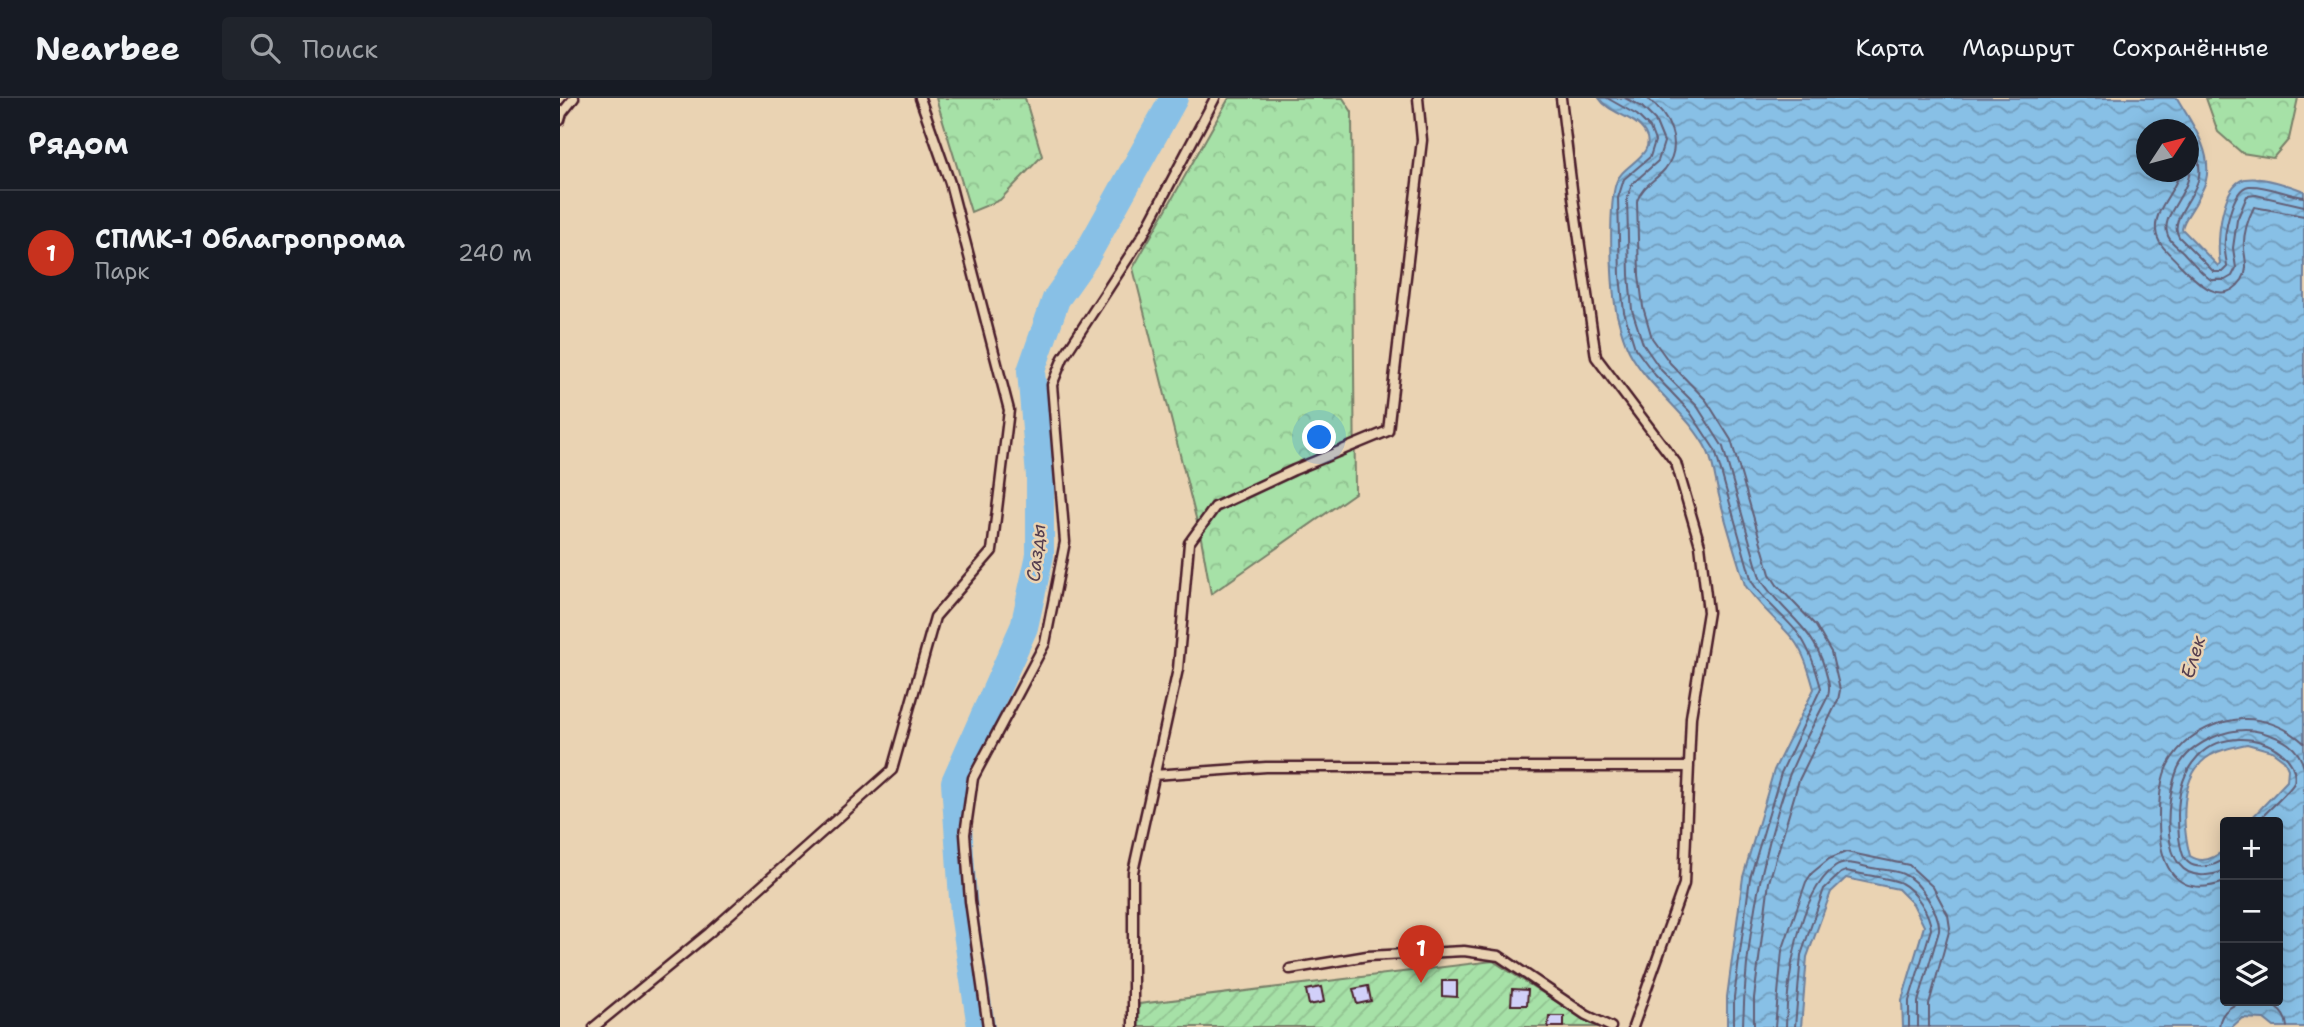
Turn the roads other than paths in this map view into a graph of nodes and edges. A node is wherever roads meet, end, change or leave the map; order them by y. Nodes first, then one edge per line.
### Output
1 (574, 98) edge
2 (920, 98) edge
3 (1215, 98) edge
4 (1418, 98) edge
5 (1561, 98) edge
6 (560, 120) edge
7 (1689, 767) junction
8 (1154, 775) junction
9 (1290, 969) dead end
10 (594, 1027) edge
11 (988, 1027) edge
12 (1133, 1027) edge
13 (1611, 1027) edge
14 (1633, 1027) edge

1 - 6 lane
2 - 10 lane
3 - 11 lane
4 - 8 lane
5 - 7 lane
7 - 8 lane
7 - 14 lane
8 - 12 lane
9 - 13 lane

